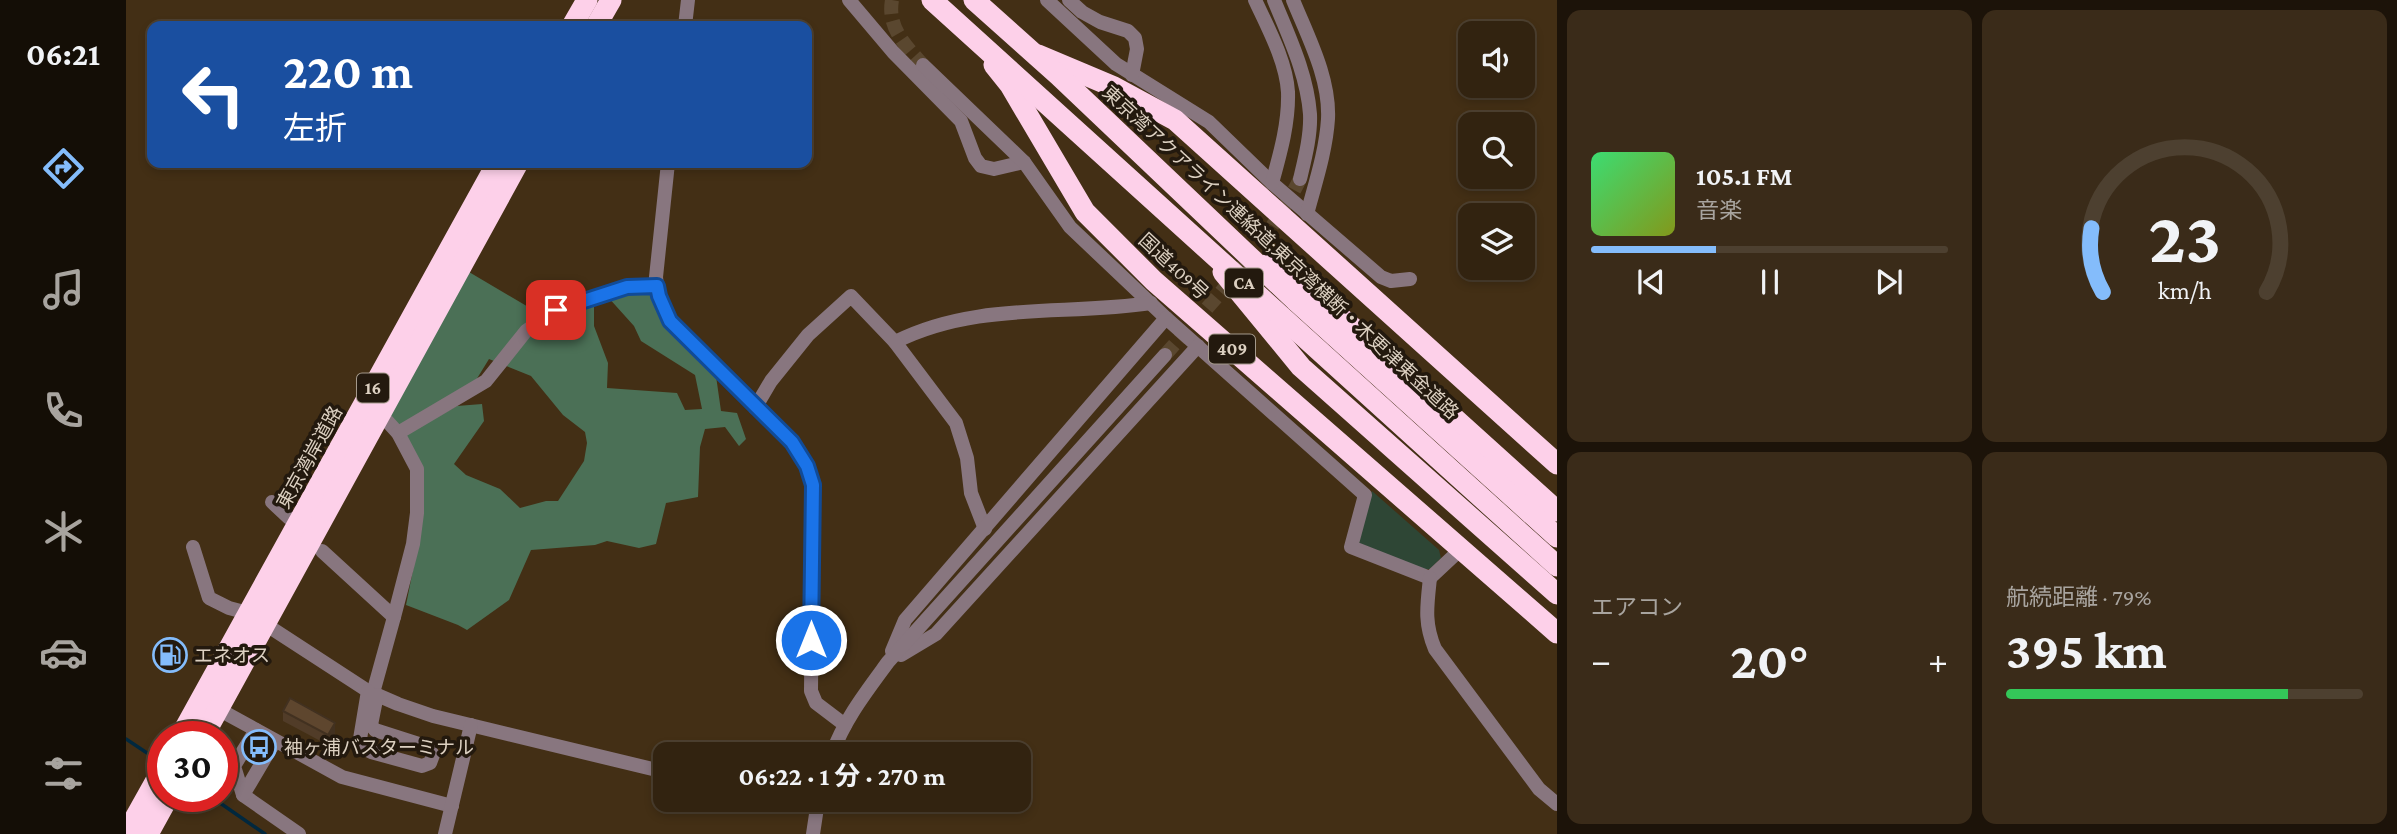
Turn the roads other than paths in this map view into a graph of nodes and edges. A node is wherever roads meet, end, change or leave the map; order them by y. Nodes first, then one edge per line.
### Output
1 (587, 0) edge
2 (611, 0) edge
3 (688, 0) edge
4 (849, 0) edge
5 (932, 0) edge
6 (937, 0) edge
7 (966, 0) edge
8 (974, 0) edge
9 (1047, 0) edge
10 (1069, 0) edge
11 (1255, 0) edge
12 (1274, 0) edge
13 (1293, 0) edge
14 (957, 20) junction
15 (575, 21) edge
16 (599, 21) edge
17 (686, 21) edge
18 (1006, 40) junction
19 (923, 65) tunnel mouth
20 (1132, 75) junction
21 (1024, 162) junction
22 (494, 168) edge
23 (515, 168) edge
24 (667, 168) edge
25 (1300, 179) tunnel mouth
26 (1272, 183) junction
27 (1307, 214) junction
28 (1410, 279) dead end
29 (657, 286) junction
30 (1151, 303) junction
31 (1167, 318) junction
32 (895, 342) junction
33 (1198, 346) junction
34 (1165, 355) tunnel mouth
35 (755, 408) junction
36 (379, 417) junction
37 (398, 433) junction
38 (1557, 464) edge
39 (272, 502) dead end
40 (1557, 511) edge
41 (289, 518) dead end
42 (985, 529) junction
43 (1557, 537) edge
44 (193, 547) dead end
45 (1461, 549) junction
46 (322, 551) dead end
47 (1557, 566) edge
48 (1430, 578) junction
49 (1557, 594) edge
50 (394, 617) junction
51 (257, 619) junction
52 (1557, 633) edge
53 (887, 662) junction
54 (373, 693) junction
55 (218, 709) junction
56 (190, 721) edge
57 (212, 721) edge
58 (845, 725) junction
59 (471, 726) junction
60 (256, 730) junction
61 (275, 741) junction
62 (837, 742) edge
63 (653, 769) edge
64 (243, 795) junction
65 (147, 797) edge
66 (1557, 804) edge
67 (452, 806) junction
68 (160, 812) edge
69 (816, 812) edge
70 (126, 834) edge
71 (148, 834) edge
72 (299, 834) edge
73 (445, 834) edge
74 (813, 834) edge

1 - 15 highway
2 - 16 highway
3 - 17 street
4 - 21 street
5 - 47 highway, CA, bridge
6 - 14 highway, 国道409号 / 409
7 - 18 highway
8 - 43 highway, 東京湾アクアライン連絡道;東京湾横断・木更津東金道路 / CA, bridge
9 - 20 street
10 - 20 street
11 - 26 street
12 - 25 street
13 - 27 street
14 - 45 highway, 国道409号 / 409
14 - 49 highway
18 - 38 highway
18 - 40 highway
19 - 21 street
20 - 26 street
21 - 30 street
22 - 51 highway, 東京湾岸道路 / 16
23 - 36 highway, 東京湾岸道路 / 16
24 - 29 street
26 - 27 street
27 - 28 street
29 - 35 street
29 - 37 street
30 - 31 street
30 - 32 street
31 - 33 street
31 - 42 street
32 - 35 street
32 - 42 street
33 - 48 street
33 - 53 street
34 - 53 street
35 - 58 street
36 - 37 street
36 - 51 highway, 東京湾岸道路 / 16
37 - 50 street
39 - 41 street
42 - 53 street
44 - 51 street
45 - 48 street
45 - 52 highway, 国道409号 / 409
46 - 50 street
48 - 66 street
50 - 54 street
51 - 54 street
51 - 55 highway, 東京湾岸道路 / 16
51 - 56 highway, 東京湾岸道路 / 16
53 - 58 street
54 - 54 street
54 - 59 street
55 - 57 highway, 東京湾岸道路 / 16
55 - 60 street
58 - 62 street
59 - 63 street
59 - 67 street
60 - 61 street
60 - 64 street
61 - 64 street
61 - 67 street
64 - 72 street
65 - 70 highway
67 - 73 street
68 - 71 highway
69 - 74 street

